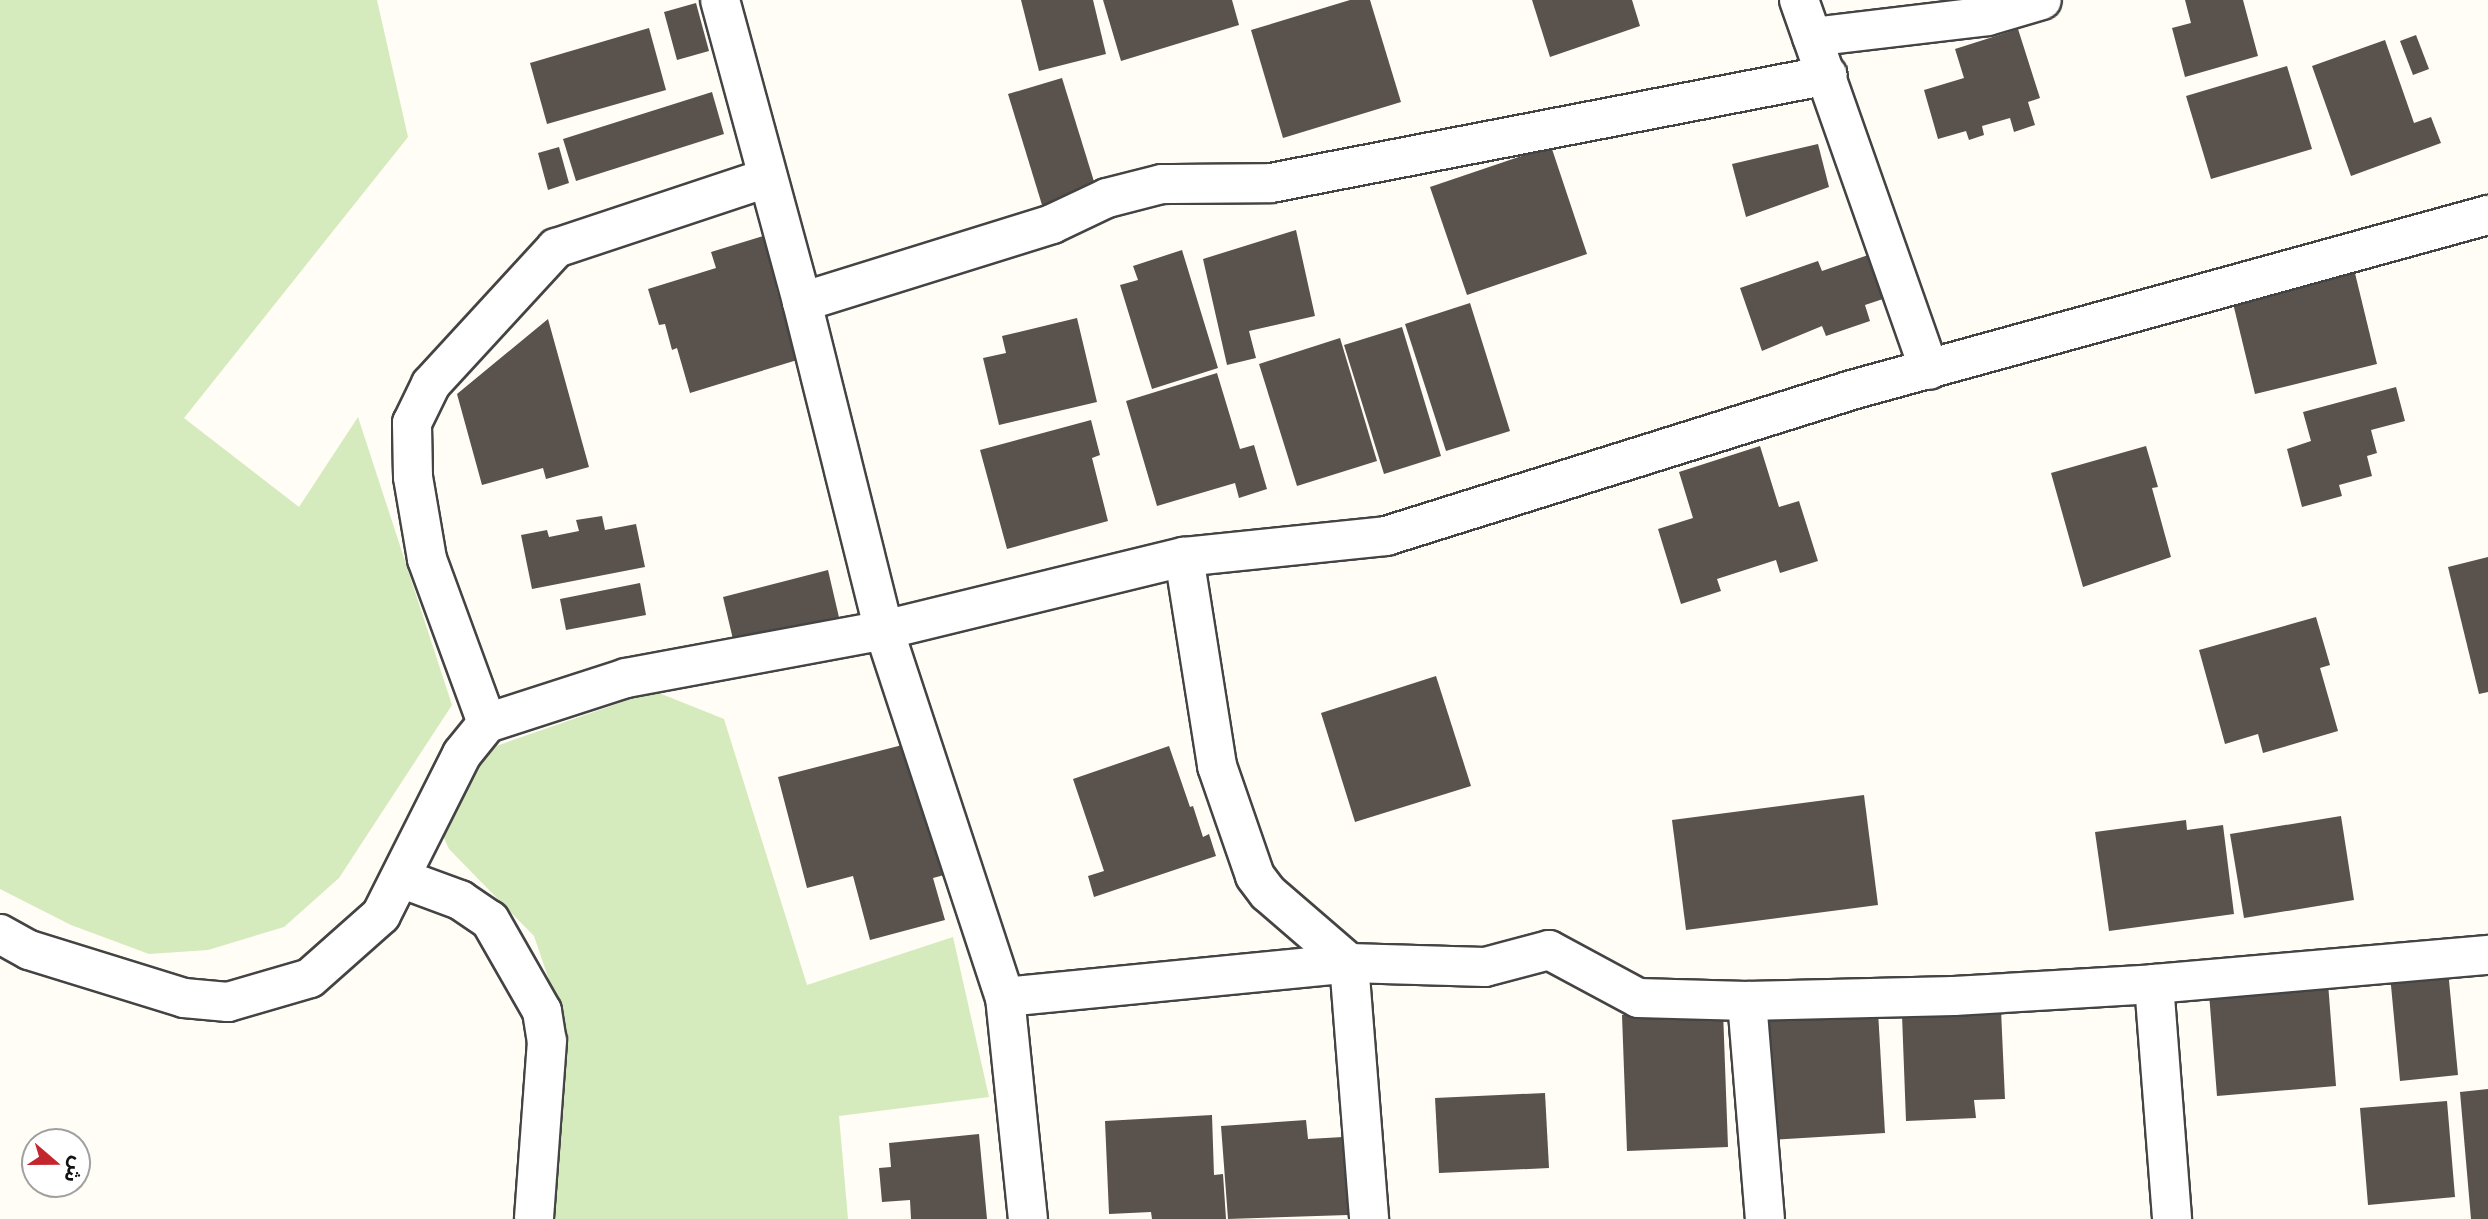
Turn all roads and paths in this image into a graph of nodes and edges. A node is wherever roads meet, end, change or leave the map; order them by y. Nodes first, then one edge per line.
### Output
1 (720, 0) edge
2 (1799, 0) edge
3 (2042, 0) edge
4 (1812, 37) junction
5 (1828, 75) junction
6 (767, 178) junction
7 (2488, 215) edge
8 (803, 302) junction
9 (1929, 370) junction
10 (1184, 557) junction
11 (884, 630) junction
12 (487, 723) junction
13 (403, 879) junction
14 (0, 934) edge
15 (2488, 954) edge
16 (1349, 963) junction
17 (2154, 984) junction
18 (1005, 996) junction
19 (1746, 1000) junction
20 (534, 1219) edge
21 (1028, 1219) edge
22 (1369, 1219) edge
23 (1765, 1219) edge
24 (2172, 1219) edge

1 - 6 street
2 - 4 street
3 - 4 street
4 - 5 street
5 - 8 street
5 - 9 street
6 - 8 street
6 - 12 street
7 - 9 street
8 - 11 street
9 - 10 street
10 - 11 street
10 - 16 street
11 - 12 street
11 - 18 street
12 - 13 street
13 - 14 street
13 - 20 street
15 - 17 street
16 - 18 street
16 - 19 street
16 - 22 street
17 - 19 street
17 - 24 street
18 - 21 street
19 - 23 street

